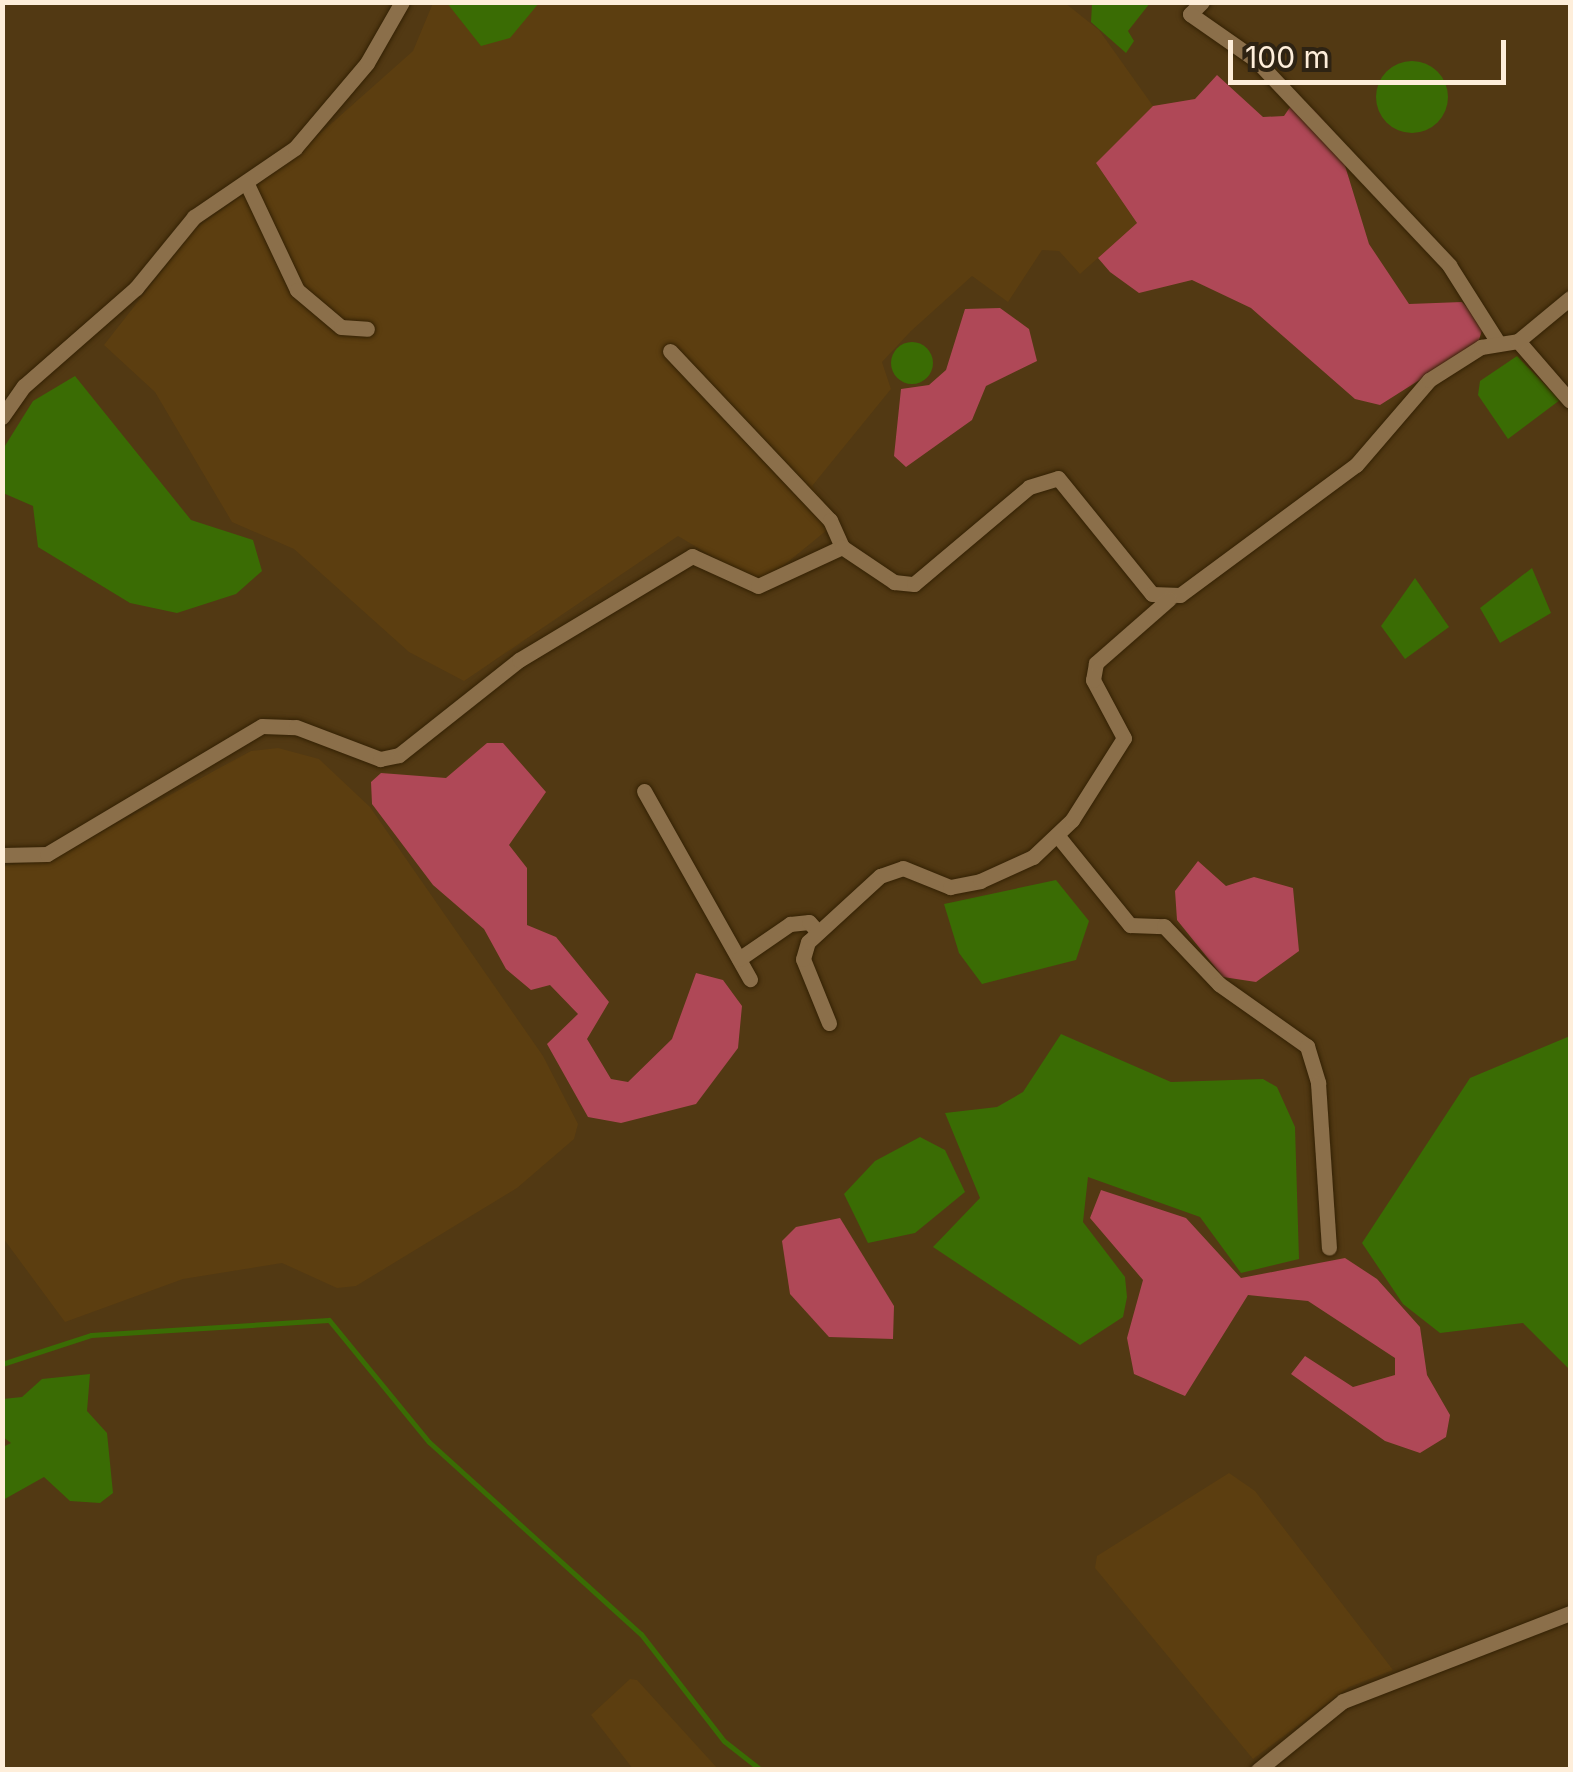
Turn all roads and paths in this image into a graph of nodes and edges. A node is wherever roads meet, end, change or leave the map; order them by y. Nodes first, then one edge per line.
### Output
1 (402, 2) edge
2 (1202, 2) edge
3 (246, 182) junction
4 (1570, 298) edge
5 (367, 329) dead end
6 (1518, 341) junction
7 (1500, 344) junction
8 (670, 351) dead end
9 (1570, 401) edge
10 (2, 417) edge
11 (842, 548) junction
12 (1169, 599) junction
13 (644, 791) dead end
14 (1057, 835) junction
15 (2, 856) edge
16 (818, 932) junction
17 (739, 959) junction
18 (750, 979) dead end
19 (828, 1023) dead end
20 (1329, 1248) dead end
21 (1570, 1613) edge
22 (1261, 1768) edge

1 - 3 street
2 - 7 street
3 - 5 street
3 - 10 street
4 - 6 street
6 - 7 street
6 - 9 street
7 - 12 street
8 - 11 street
11 - 12 street
11 - 15 street
12 - 14 street
13 - 17 street
14 - 16 street
14 - 20 street
16 - 17 street
16 - 19 street
17 - 18 street
21 - 22 street

